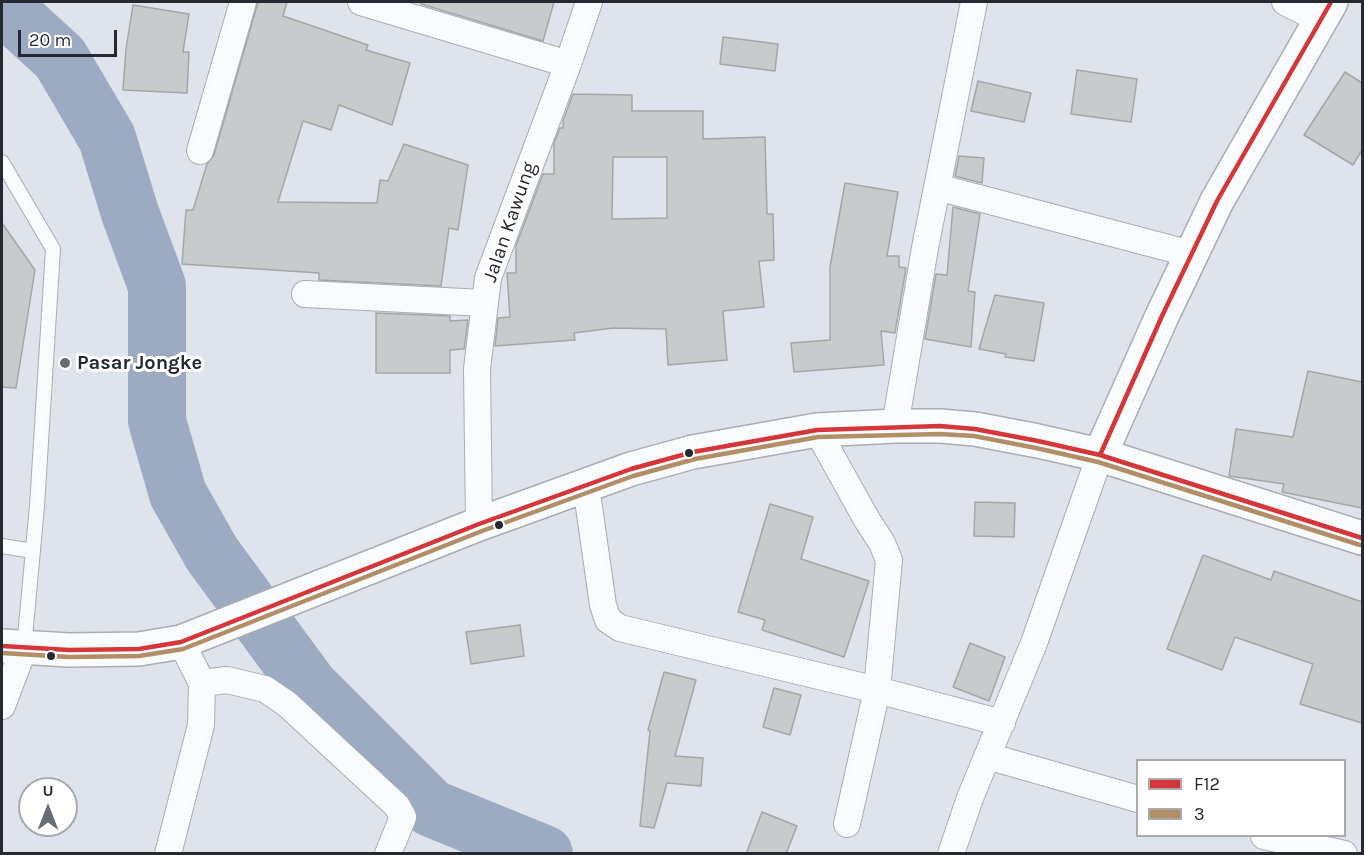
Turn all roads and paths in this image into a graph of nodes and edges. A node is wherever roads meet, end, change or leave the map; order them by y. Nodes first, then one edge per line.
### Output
1 (243, 2) edge
2 (361, 2) edge
3 (589, 2) edge
4 (974, 2) edge
5 (1285, 2) edge
6 (1326, 11) edge
7 (568, 64) junction
8 (200, 151) dead end
9 (2, 162) edge
10 (937, 187) junction
11 (1191, 254) junction
12 (305, 294) dead end
13 (484, 303) junction
14 (895, 426) junction
15 (817, 430) junction
16 (1100, 454) junction
17 (586, 486) junction
18 (480, 524) junction
19 (1362, 538) edge
20 (2, 546) edge
21 (33, 550) junction
22 (181, 642) junction
23 (13, 647) edge
24 (202, 683) junction
25 (878, 690) junction
26 (2, 705) edge
27 (1002, 723) junction
28 (987, 756) junction
29 (1136, 799) edge
30 (847, 824) dead end
31 (1267, 837) edge
32 (168, 854) edge
33 (388, 854) edge
34 (951, 854) edge
35 (1344, 854) edge

1 - 8 street
2 - 7 street
3 - 7 street, Jalan Kawung
4 - 10 street
5 - 6 street
6 - 11 main road
7 - 13 street, Jalan Kawung
9 - 21 lane
10 - 11 street
10 - 14 street
11 - 16 main road
12 - 13 street
13 - 18 street, Jalan Kawung
14 - 15 main road
14 - 16 main road
15 - 17 main road
15 - 25 street
16 - 19 main road
16 - 27 street
17 - 18 main road
17 - 25 street
18 - 22 main road
20 - 21 lane
21 - 23 lane
22 - 23 main road
22 - 24 street
23 - 26 street
24 - 32 street
24 - 33 street
25 - 27 street
25 - 30 street
27 - 28 street
28 - 29 street
28 - 34 street
31 - 35 street

